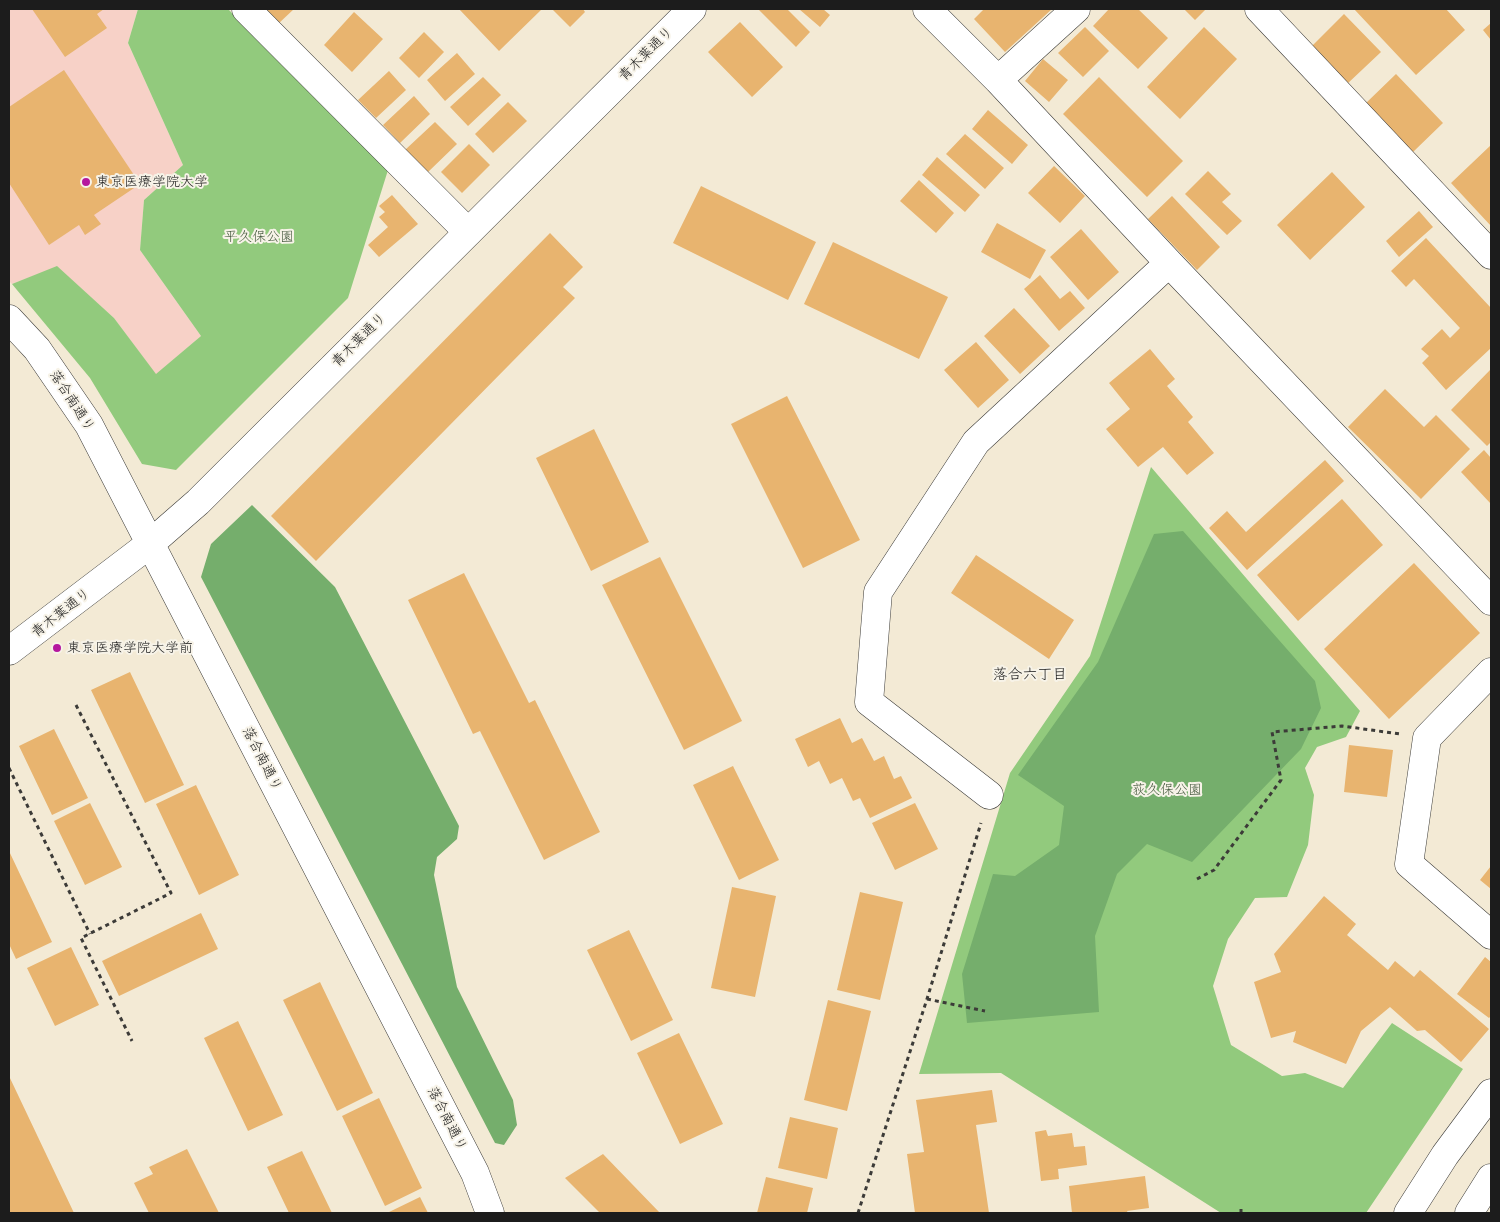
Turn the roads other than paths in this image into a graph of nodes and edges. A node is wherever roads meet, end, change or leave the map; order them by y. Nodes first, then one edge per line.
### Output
1 (246, 9) edge
2 (692, 9) edge
3 (926, 9) edge
4 (1076, 9) edge
5 (1259, 9) edge
6 (998, 80) junction
7 (468, 232) junction
8 (1491, 255) edge
9 (1169, 263) junction
10 (9, 319) edge
11 (151, 543) junction
12 (1491, 601) edge
13 (9, 651) edge
14 (1491, 672) edge
15 (989, 795) road end
16 (1491, 935) edge
17 (1491, 1093) edge
18 (1491, 1178) edge
19 (490, 1213) edge
20 (1408, 1213) edge
21 (1468, 1213) edge

1 - 7 street
2 - 7 street, 青木葉通り
3 - 6 street
4 - 6 street
5 - 8 street
6 - 9 street
7 - 11 street, 青木葉通り
9 - 12 street
9 - 15 street
10 - 11 street, 落合南通り
11 - 13 street, 青木葉通り
11 - 19 street, 落合南通り
14 - 16 street
17 - 20 street
18 - 21 street

